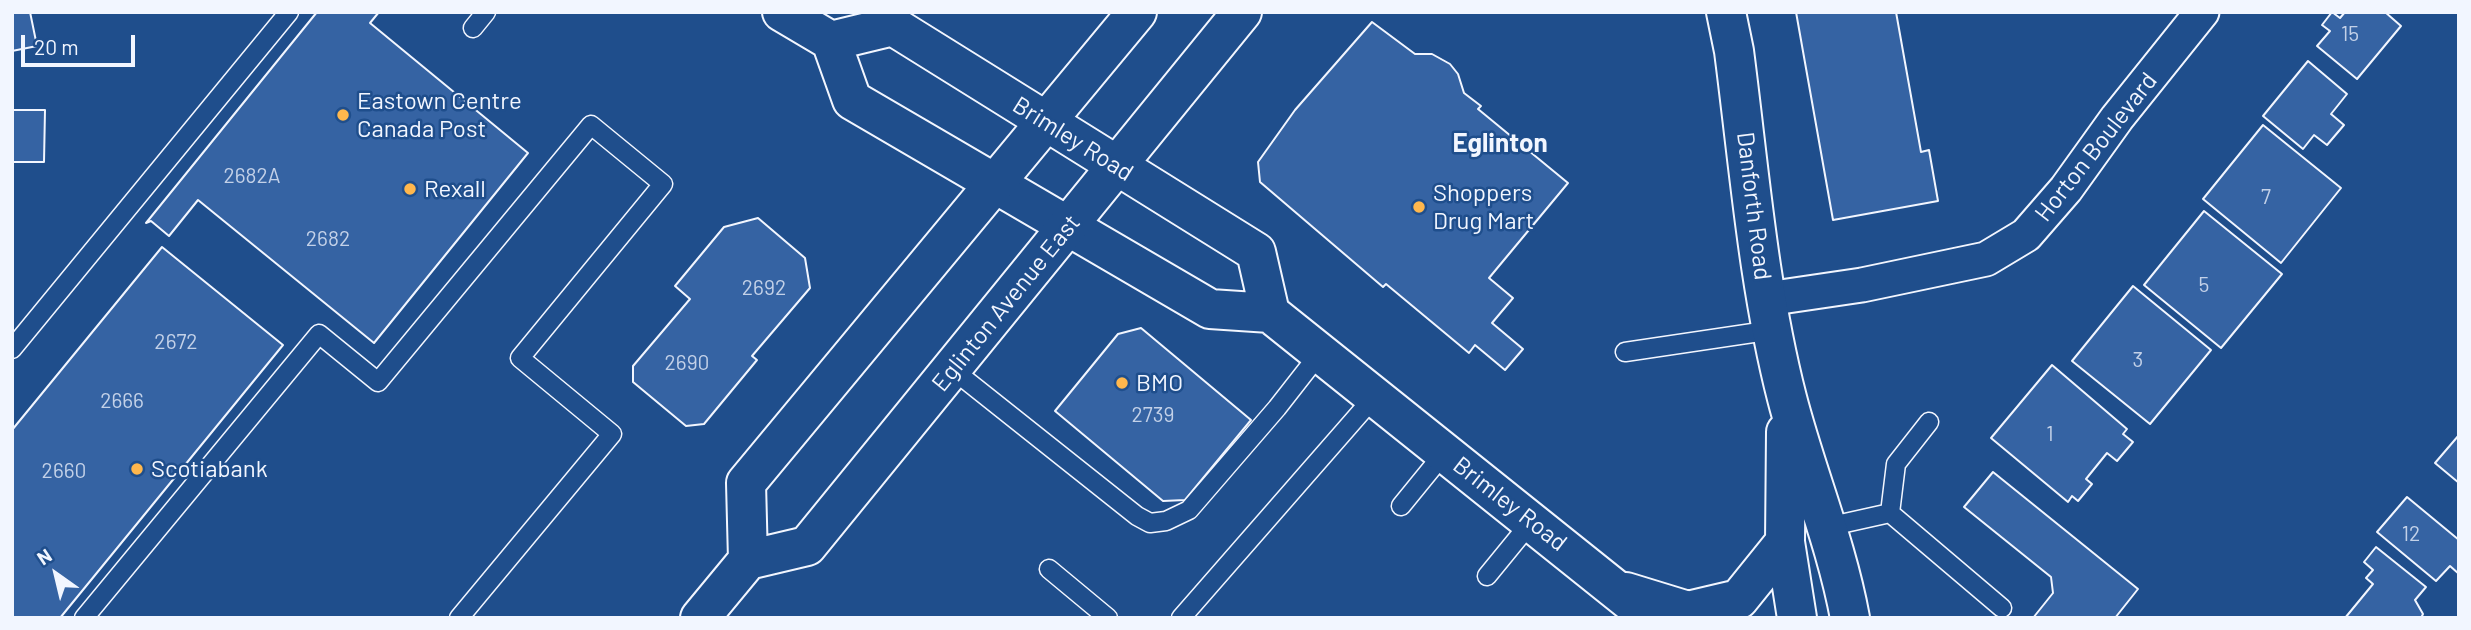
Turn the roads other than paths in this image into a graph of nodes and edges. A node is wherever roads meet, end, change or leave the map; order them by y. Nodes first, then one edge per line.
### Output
1 (289, 12) edge
2 (486, 12) edge
3 (782, 12) edge
4 (1137, 12) edge
5 (1242, 12) edge
6 (1726, 12) edge
7 (2203, 12) edge
8 (472, 28) dead end
9 (831, 41) junction
10 (1048, 122) junction
11 (1117, 166) junction
12 (996, 184) junction
13 (1068, 227) junction
14 (1270, 313) junction
15 (1770, 315) junction
16 (12, 349) edge
17 (1625, 352) dead end
18 (1320, 353) junction
19 (951, 369) junction
20 (1375, 396) junction
21 (1787, 398) junction
22 (1929, 422) dead end
23 (1445, 452) junction
24 (1401, 506) dead end
25 (1890, 513) junction
26 (1532, 521) junction
27 (1827, 527) junction
28 (1785, 542) junction
29 (748, 559) junction
30 (1049, 569) dead end
31 (1487, 576) dead end
32 (1619, 590) junction
33 (2002, 608) dead end
34 (84, 618) edge
35 (459, 618) edge
36 (701, 618) edge
37 (1108, 618) edge
38 (1181, 618) edge
39 (1651, 618) edge
40 (1797, 618) edge
41 (1850, 618) edge

1 - 16 lane
2 - 8 lane
3 - 9 main road
4 - 10 main road
5 - 11 main road, Eglinton Avenue East
6 - 15 main road, Danforth Road
7 - 15 street, Horton Boulevard
9 - 10 main road, Brimley Road
9 - 12 main road
10 - 11 main road, Brimley Road
10 - 12 main road
11 - 13 main road, Eglinton Avenue East
11 - 14 main road, Brimley Road
12 - 13 main road
12 - 29 main road
13 - 14 main road
13 - 19 main road, Eglinton Avenue East
14 - 18 main road, Brimley Road
15 - 17 lane
15 - 21 main road, Danforth Road
18 - 19 lane
18 - 20 main road, Brimley Road
19 - 29 main road, Eglinton Avenue East
20 - 23 main road, Brimley Road
20 - 38 lane
21 - 27 main road, Danforth Road
21 - 28 main road, Danforth Road
22 - 25 lane
23 - 24 lane
23 - 26 main road, Brimley Road
25 - 27 lane
25 - 33 lane
26 - 31 lane
26 - 32 main road, Brimley Road
27 - 41 main road, Danforth Road
28 - 32 main road
28 - 40 main road, Danforth Road
29 - 36 main road
30 - 37 lane
32 - 39 main road, Brimley Road
34 - 35 lane

